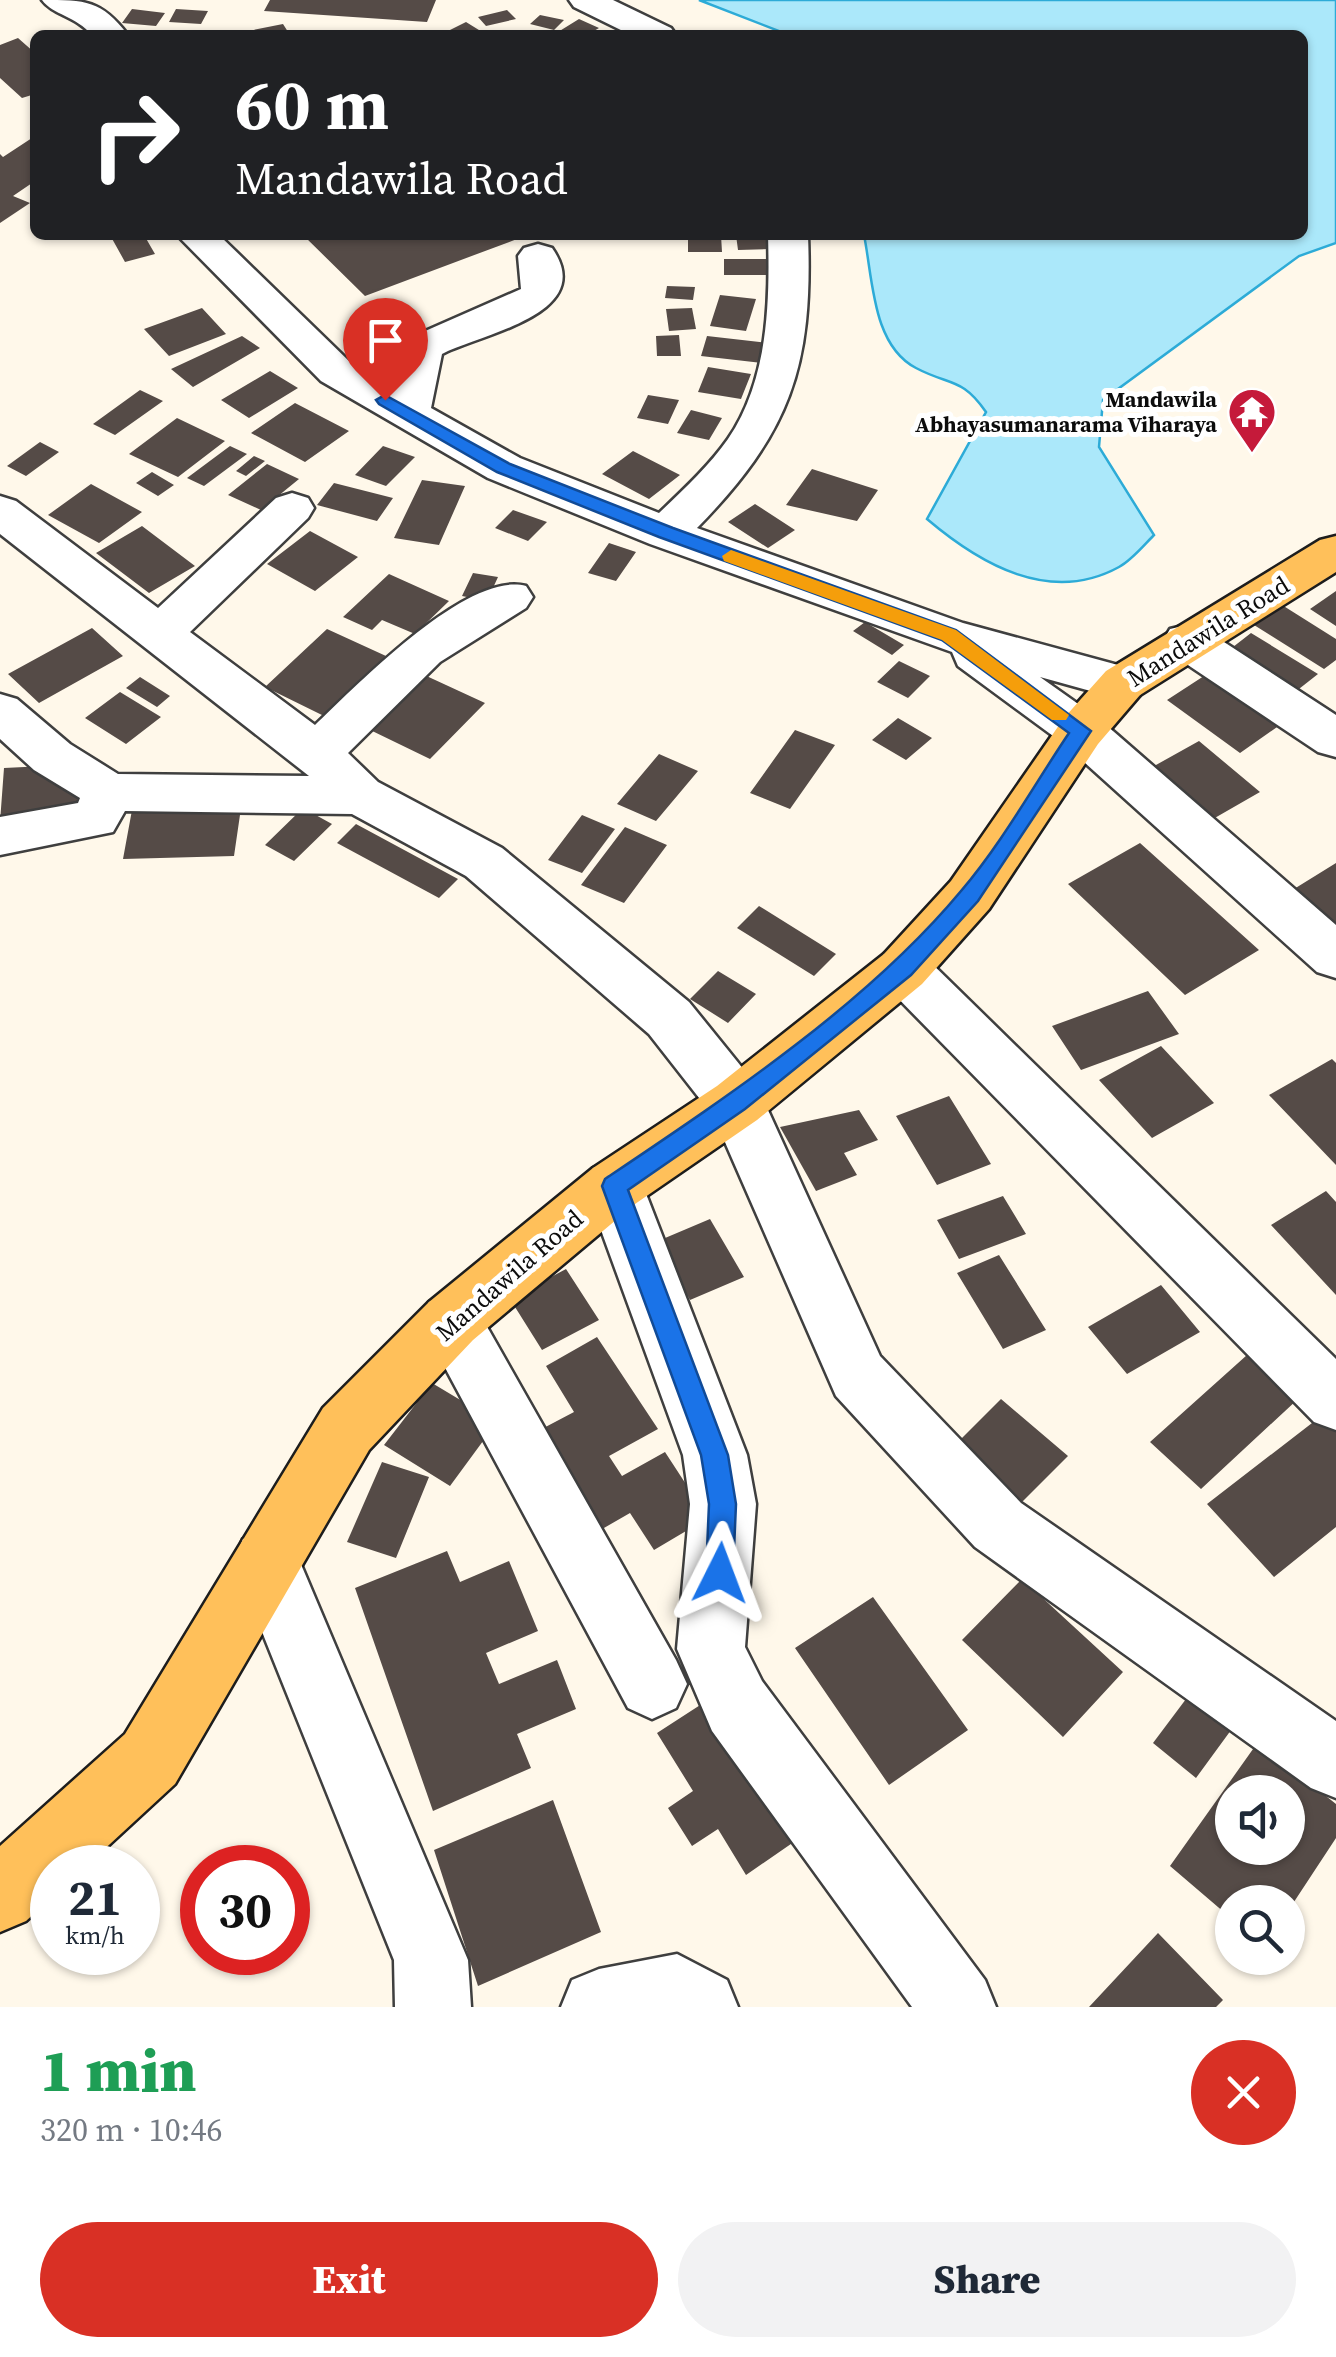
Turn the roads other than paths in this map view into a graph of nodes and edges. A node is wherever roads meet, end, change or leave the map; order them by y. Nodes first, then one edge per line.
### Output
1 (59, 0) edge
2 (586, 0) edge
3 (107, 30) edge
4 (649, 30) edge
5 (202, 240) edge
6 (788, 240) edge
7 (538, 256) dead end
8 (409, 414) junction
9 (292, 508) dead end
10 (0, 511) edge
11 (666, 533) junction
12 (1336, 551) edge
13 (510, 597) dead end
14 (160, 633) junction
15 (949, 635) junction
16 (1186, 641) junction
17 (1123, 683) junction
18 (0, 711) edge
19 (1081, 731) junction
20 (1336, 738) edge
21 (317, 753) junction
22 (109, 792) junction
23 (360, 795) junction
24 (0, 836) edge
25 (1336, 957) edge
26 (903, 968) junction
27 (737, 1102) junction
28 (614, 1186) junction
29 (451, 1322) junction
30 (1336, 1401) edge
31 (268, 1562) junction
32 (652, 1684) dead end
33 (1336, 1763) edge
34 (0, 1895) edge
35 (432, 2007) edge
36 (599, 2007) edge
37 (700, 2007) edge
38 (958, 2007) edge

1 - 3 street
2 - 4 street
5 - 8 street
6 - 11 street
7 - 8 street
8 - 11 street
9 - 14 street
10 - 14 street
11 - 15 street
12 - 16 main road, Mandawila Road
13 - 21 street
14 - 21 street
15 - 17 street
15 - 19 street
16 - 17 main road, Mandawila Road
16 - 20 street
17 - 19 main road, Mandawila Road
18 - 22 street
19 - 25 street
19 - 26 main road, Mandawila Road
21 - 23 street
22 - 23 street
22 - 24 street
23 - 27 street
26 - 27 main road, Mandawila Road
26 - 30 street
27 - 28 main road, Mandawila Road
27 - 33 street
28 - 29 main road, Mandawila Road
28 - 38 street
29 - 31 main road, Mandawila Road
29 - 32 street
31 - 34 main road, Mandawila Road
31 - 35 street
36 - 37 street

